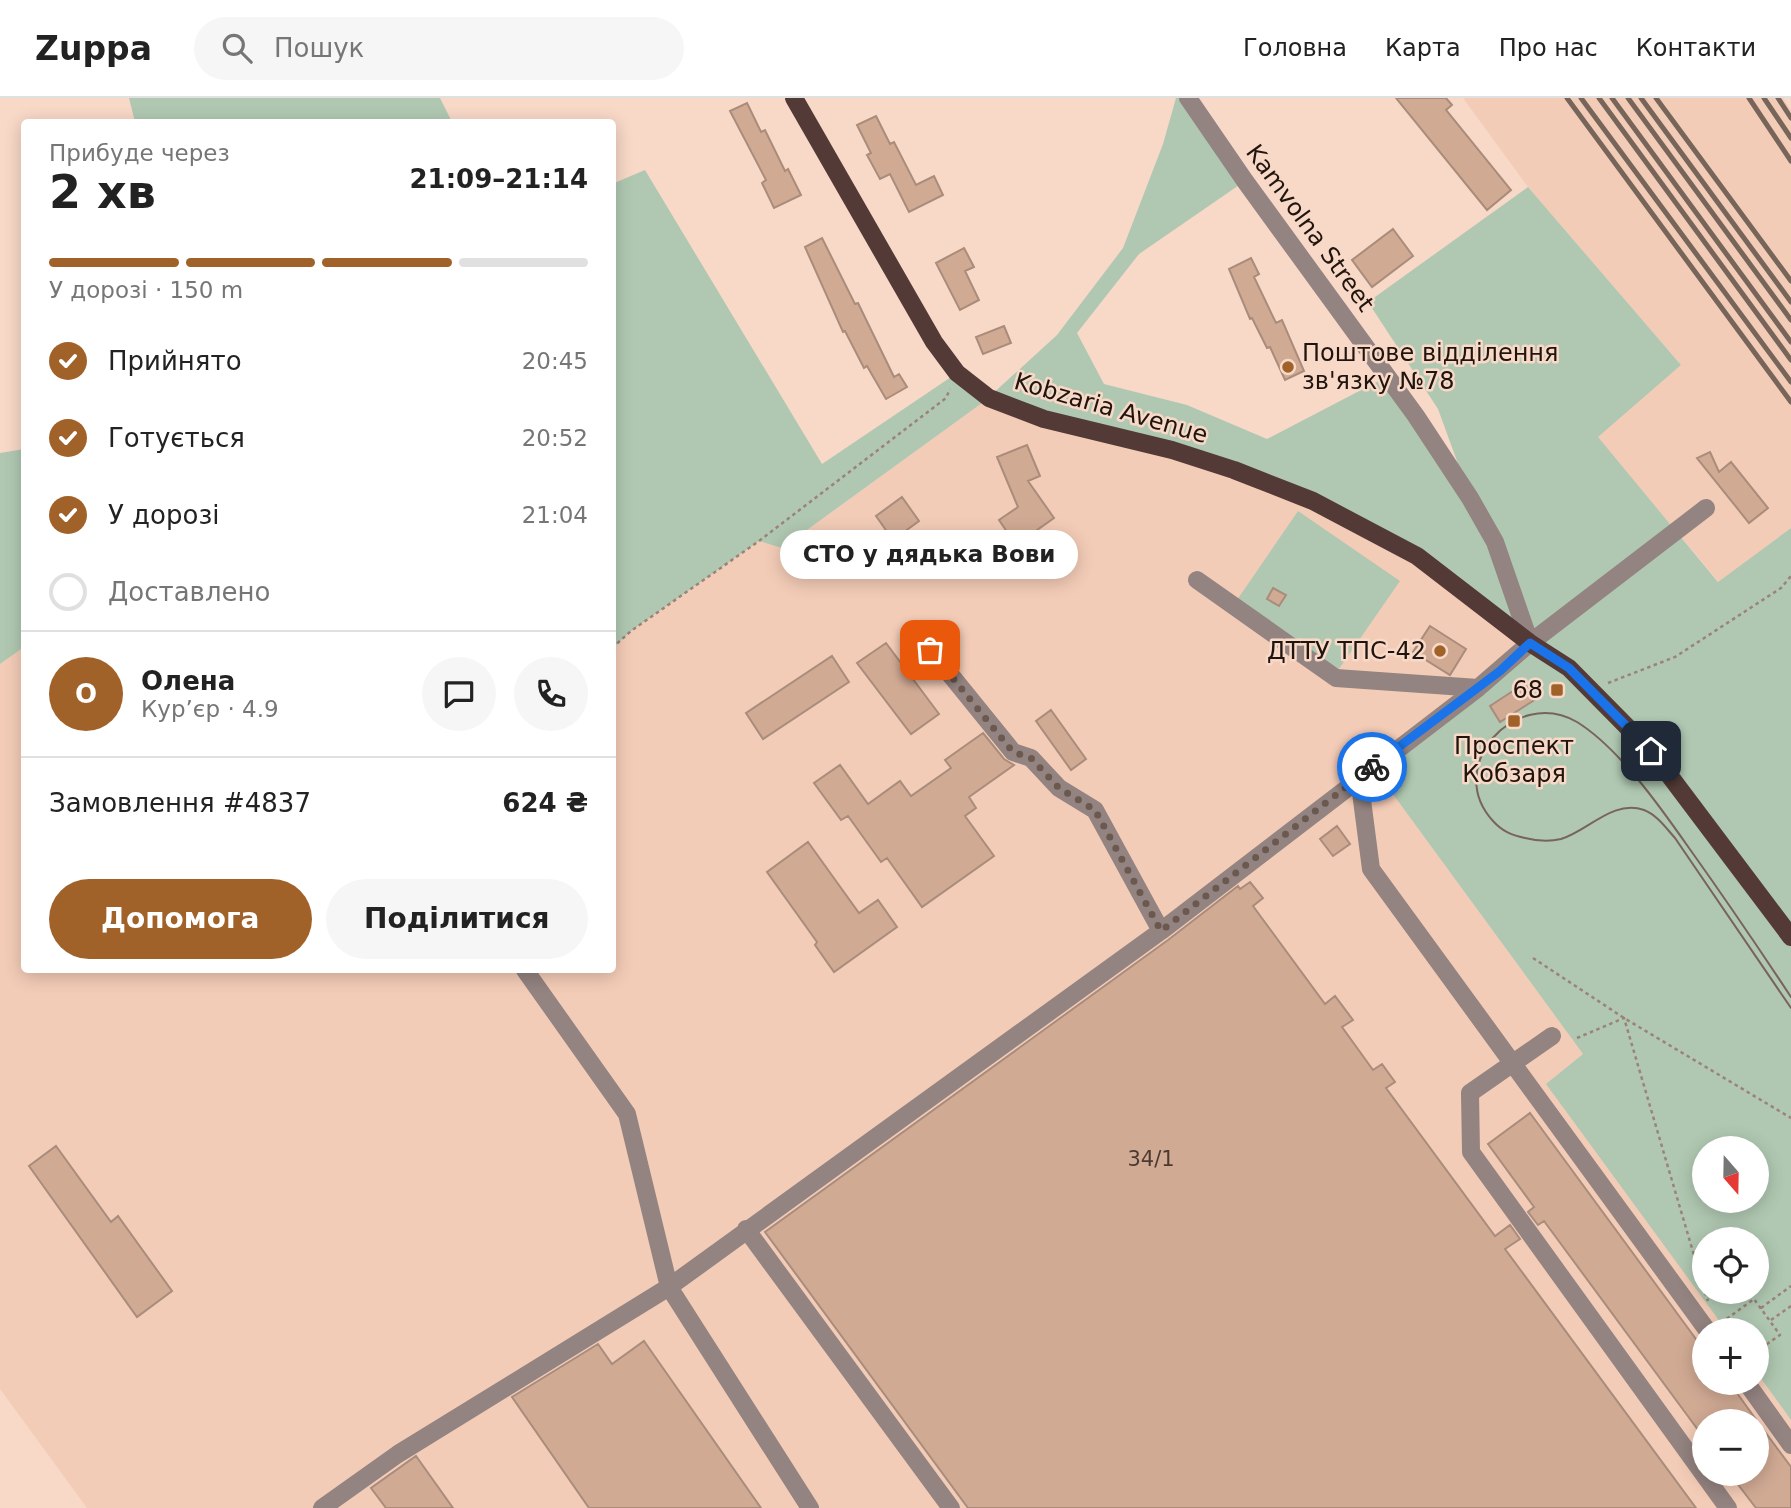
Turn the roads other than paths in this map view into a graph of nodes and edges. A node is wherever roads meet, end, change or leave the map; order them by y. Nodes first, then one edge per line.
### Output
1 (794, 98) edge
2 (1188, 98) edge
3 (1706, 508) dead end
4 (1197, 580) dead end
5 (915, 631) dead end
6 (1530, 643) junction
7 (1478, 688) junction
8 (1359, 777) junction
9 (1161, 931) junction
10 (1791, 937) edge
11 (527, 973) edge
12 (1552, 1037) dead end
13 (1513, 1063) junction
14 (746, 1229) junction
15 (669, 1287) junction
16 (1707, 1318) edge
17 (1755, 1395) edge
18 (1791, 1445) edge
19 (322, 1508) edge
20 (810, 1508) edge
21 (951, 1508) edge
22 (1728, 1508) edge

1 - 6 main road, Kobzaria Avenue
2 - 6 street, Kamvolna Street
3 - 6 street
4 - 7 street
5 - 9 street
6 - 7 street
6 - 10 main road, Kobzaria Avenue
7 - 8 street
8 - 9 street
8 - 13 street
9 - 14 street
11 - 15 street
12 - 13 street
13 - 16 street
13 - 22 street
14 - 15 street
14 - 21 street
15 - 19 street
15 - 20 street
17 - 18 street

